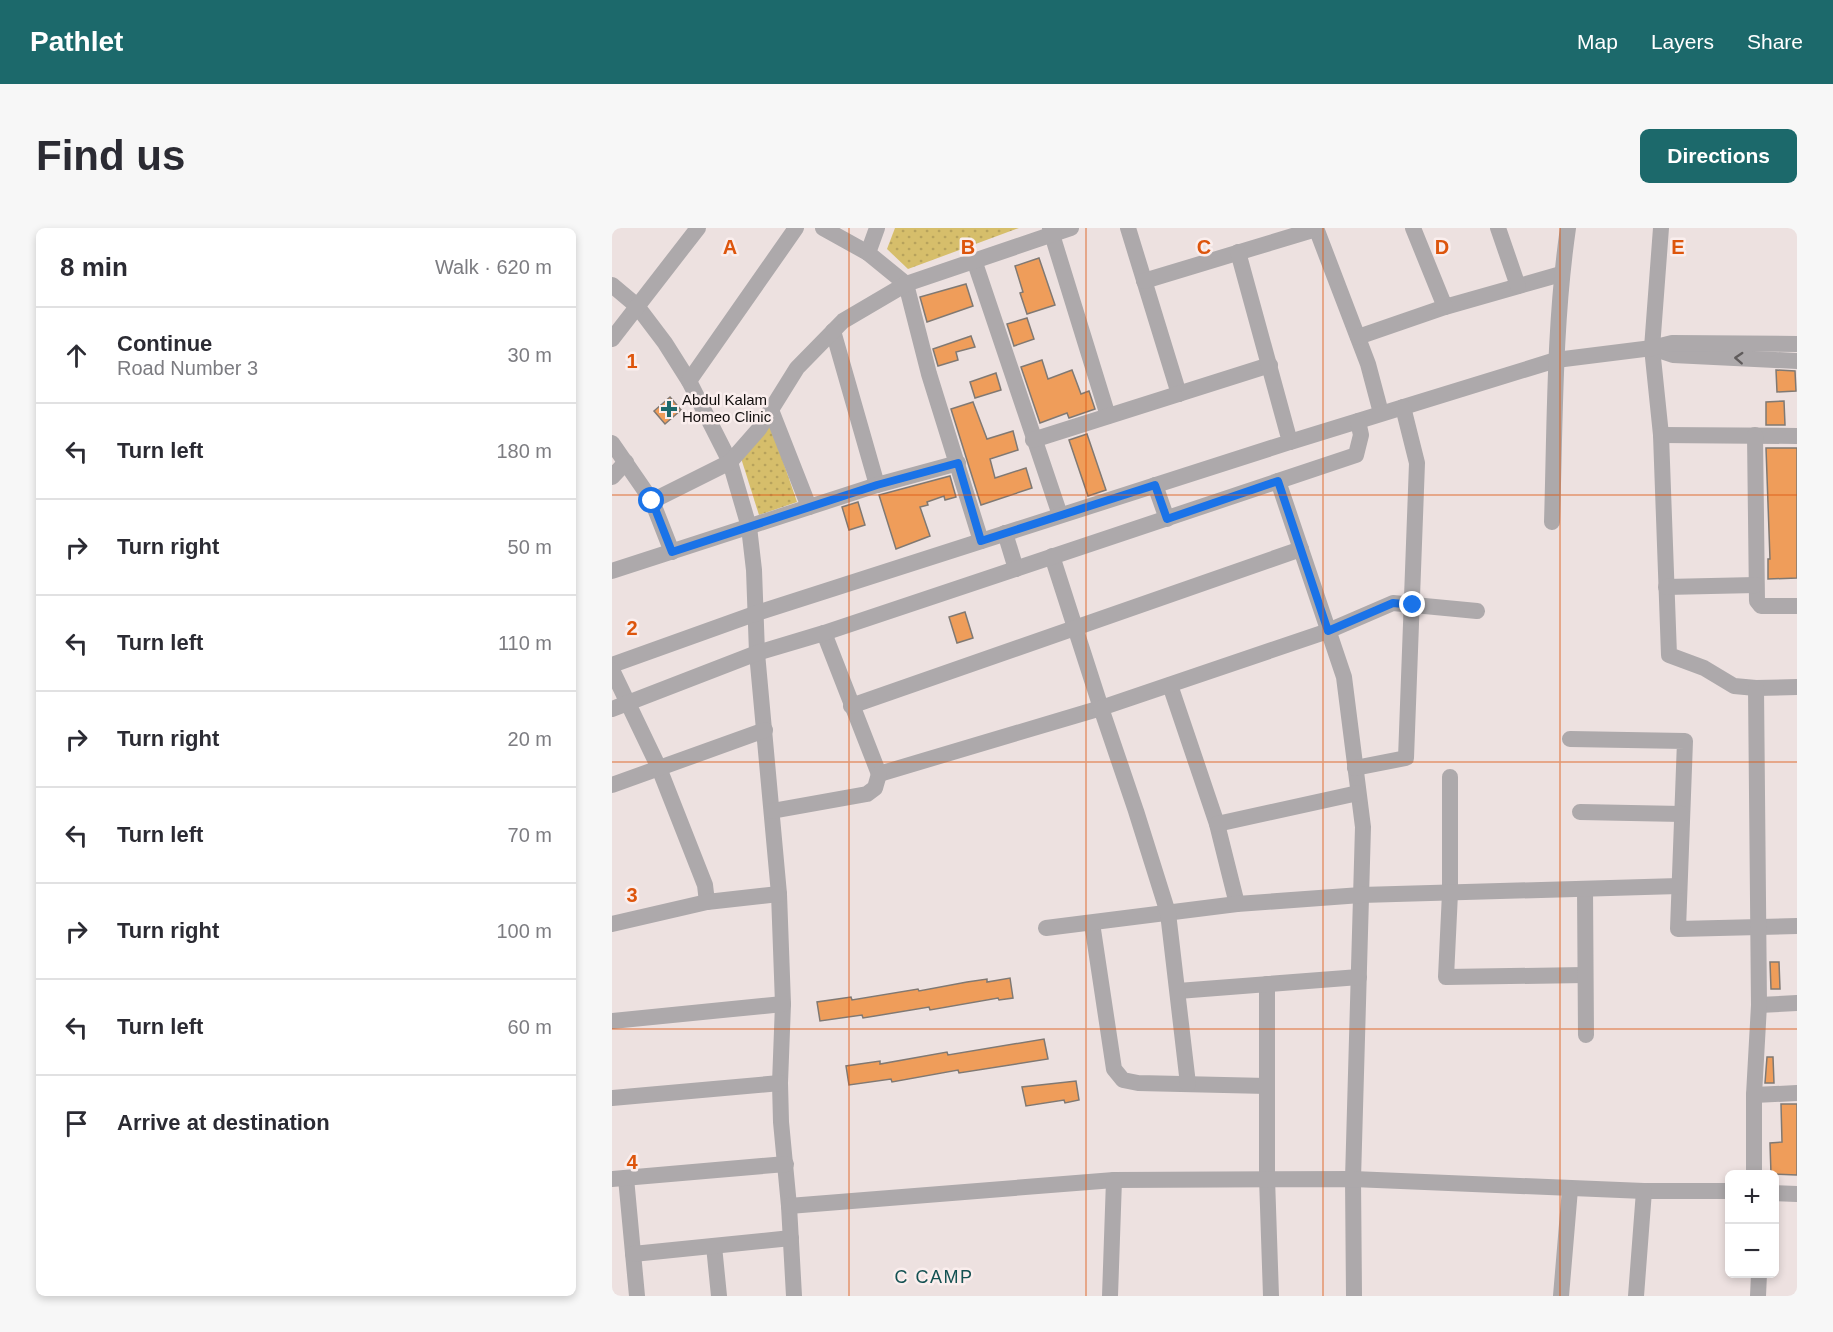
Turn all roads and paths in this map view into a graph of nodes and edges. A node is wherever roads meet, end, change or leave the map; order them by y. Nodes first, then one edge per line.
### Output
1 (698, 228) edge
2 (796, 228) edge
3 (823, 228) edge
4 (877, 228) edge
5 (1071, 228) edge
6 (1128, 228) edge
7 (1316, 228) edge
8 (1413, 228) edge
9 (1498, 228) edge
10 (1568, 228) edge
11 (1661, 228) edge
12 (1051, 231) edge
13 (1238, 252) junction
14 (868, 253) junction
15 (974, 260) junction
16 (1562, 274) junction
17 (1144, 281) junction
18 (906, 284) junction
19 (612, 285) edge
20 (1518, 286) junction
21 (637, 306) junction
22 (1445, 307) junction
23 (833, 331) junction
24 (1358, 337) junction
25 (612, 339) edge
26 (1797, 344) edge
27 (1652, 348) junction
28 (1556, 360) junction
29 (1797, 362) edge
30 (1270, 365) junction
31 (688, 381) junction
32 (1179, 394) junction
33 (1402, 407) junction
34 (771, 410) junction
35 (1382, 413) junction
36 (1108, 416) junction
37 (1358, 421) junction
38 (1661, 435) junction
39 (1755, 435) junction
40 (1797, 436) edge
41 (1033, 440) junction
42 (1290, 442) junction
43 (612, 443) edge
44 (626, 462) junction
45 (730, 462) junction
46 (958, 463) junction
47 (612, 477) edge
48 (1278, 481) junction
49 (877, 485) junction
50 (1155, 485) junction
51 (652, 501) junction
52 (809, 507) junction
53 (1060, 515) junction
54 (1167, 519) junction
55 (1552, 522) dead end
56 (749, 527) junction
57 (1005, 533) junction
58 (981, 541) junction
59 (1301, 549) junction
60 (672, 552) junction
61 (1052, 556) junction
62 (1016, 569) junction
63 (612, 571) edge
64 (1756, 585) junction
65 (1666, 587) junction
66 (1413, 605) junction
67 (1797, 606) edge
68 (1477, 611) dead end
69 (757, 613) junction
70 (1075, 629) junction
71 (1328, 631) junction
72 (824, 633) junction
73 (757, 653) junction
74 (612, 665) edge
75 (612, 670) edge
76 (1170, 685) junction
77 (1797, 687) edge
78 (1756, 688) junction
79 (628, 704) junction
80 (851, 706) junction
81 (1101, 708) junction
82 (612, 709) edge
83 (765, 730) junction
84 (1570, 739) dead end
85 (659, 768) junction
86 (1355, 768) junction
87 (879, 774) junction
88 (1450, 777) dead end
89 (612, 785) edge
90 (1358, 793) junction
91 (772, 811) junction
92 (1580, 812) dead end
93 (1682, 814) junction
94 (1217, 824) junction
95 (1679, 886) junction
96 (1585, 889) junction
97 (1450, 893) junction
98 (779, 894) junction
99 (1361, 895) junction
100 (707, 902) junction
101 (1237, 904) junction
102 (1168, 913) junction
103 (1092, 922) junction
104 (612, 924) edge
105 (1797, 926) edge
106 (1046, 928) dead end
107 (1758, 928) junction
108 (1586, 975) junction
109 (1359, 977) junction
110 (1267, 984) junction
111 (1179, 992) junction
112 (1797, 1003) edge
113 (783, 1004) junction
114 (1759, 1005) junction
115 (612, 1021) edge
116 (1586, 1035) dead end
117 (780, 1083) junction
118 (1188, 1084) junction
119 (1267, 1086) junction
120 (1797, 1094) edge
121 (1754, 1095) junction
122 (612, 1098) edge
123 (786, 1164) junction
124 (1754, 1170) edge
125 (1267, 1178) junction
126 (619, 1179) edge
127 (1353, 1179) junction
128 (1114, 1180) junction
129 (1570, 1188) junction
130 (1644, 1191) junction
131 (1725, 1191) edge
132 (1779, 1193) edge
133 (1797, 1194) edge
134 (789, 1206) junction
135 (791, 1238) junction
136 (714, 1246) junction
137 (633, 1254) junction
138 (1759, 1278) edge
139 (637, 1296) edge
140 (719, 1296) edge
141 (794, 1296) edge
142 (1110, 1296) edge
143 (1271, 1296) edge
144 (1354, 1296) edge
145 (1560, 1296) edge
146 (1636, 1296) edge
147 (1758, 1296) edge

1 - 21 street
2 - 31 street
3 - 14 street
4 - 14 street
5 - 12 street
6 - 17 street
7 - 13 street
7 - 24 street
8 - 22 street
9 - 20 street
10 - 16 street
11 - 27 street
12 - 15 street
12 - 36 street
13 - 17 street
13 - 30 street
14 - 18 street
15 - 18 street
15 - 41 street
16 - 20 street
16 - 28 street
17 - 32 street
18 - 23 street
18 - 46 street
19 - 21 street
20 - 22 street
21 - 25 street
21 - 31 street
22 - 24 street
23 - 34 street
23 - 49 street
24 - 35 street
26 - 27 street
27 - 28 street
29 -> 27 street
27 - 38 street
28 - 33 street
28 - 55 street
30 - 32 street
30 - 42 street
31 - 45 street
32 - 36 street
33 - 35 street
33 - 66 street
34 - 45 street
34 - 52 street
35 - 37 street
36 - 41 street
37 - 42 street
37 - 48 street
38 - 39 street
38 - 65 street
39 - 40 street
39 - 64 street
41 - 53 street
42 - 50 street
43 - 44 street
44 - 47 street
44 - 51 street
45 - 51 street
45 - 56 street
46 - 49 street
46 - 58 street
48 - 54 street
48 - 59 street
49 - 52 street
50 - 53 street
50 - 54 street
51 - 60 street
52 - 56 street
53 - 57 street
54 - 61 street
56 - 60 street
56 - 69 street
57 - 58 street
57 - 62 street
58 - 69 street
59 - 70 street
59 - 71 street
60 - 63 street
61 - 62 street
61 - 70 street
62 - 72 street
64 - 65 street
64 - 67 street
65 - 78 street
66 - 68 street
66 - 71 street
66 - 86 street
69 - 73 street
69 - 74 street
70 - 80 street
70 - 81 street
71 - 76 street
71 - 86 street
72 - 73 street
72 - 80 street
73 - 79 street
73 - 83 street
75 - 79 street
76 - 81 street
76 - 94 street
77 - 78 street
78 - 107 street
79 - 82 street
79 - 85 street
80 - 87 street
81 - 87 street
81 - 102 street
83 - 85 street
83 - 91 street
84 - 93 street
85 - 89 street
85 - 100 street
86 - 90 street
87 - 91 street
88 - 97 street
90 - 94 street
90 - 99 street
91 - 98 street
92 - 93 street
93 - 95 street
94 - 101 street
95 - 96 street
95 - 107 street
96 - 97 street
96 - 108 street
97 - 99 street
97 - 108 street
98 - 100 street
98 - 113 street
99 - 101 street
99 - 109 street
100 - 104 street
101 - 102 street
102 - 103 street
102 - 111 street
103 - 106 street
103 - 118 street
105 - 107 street
107 - 114 street
108 - 116 street
109 - 110 street
109 - 127 street
110 - 111 street
110 - 119 street
111 - 118 street
112 - 114 street
113 - 115 street
113 - 117 street
114 - 121 street
117 - 122 street
117 - 123 street
118 - 119 street
119 - 125 street
120 - 121 street
121 - 124 street
123 - 126 street
123 - 134 street
125 - 127 street
125 - 128 street
125 - 143 street
126 - 137 street
127 - 129 street
127 - 144 street
128 - 134 street
128 - 142 street
129 - 130 street
129 - 145 street
130 - 131 street
130 - 146 street
132 - 133 street
134 - 135 street
135 - 136 street
135 - 141 street
136 - 137 street
136 - 140 street
137 - 139 street
138 - 147 street

